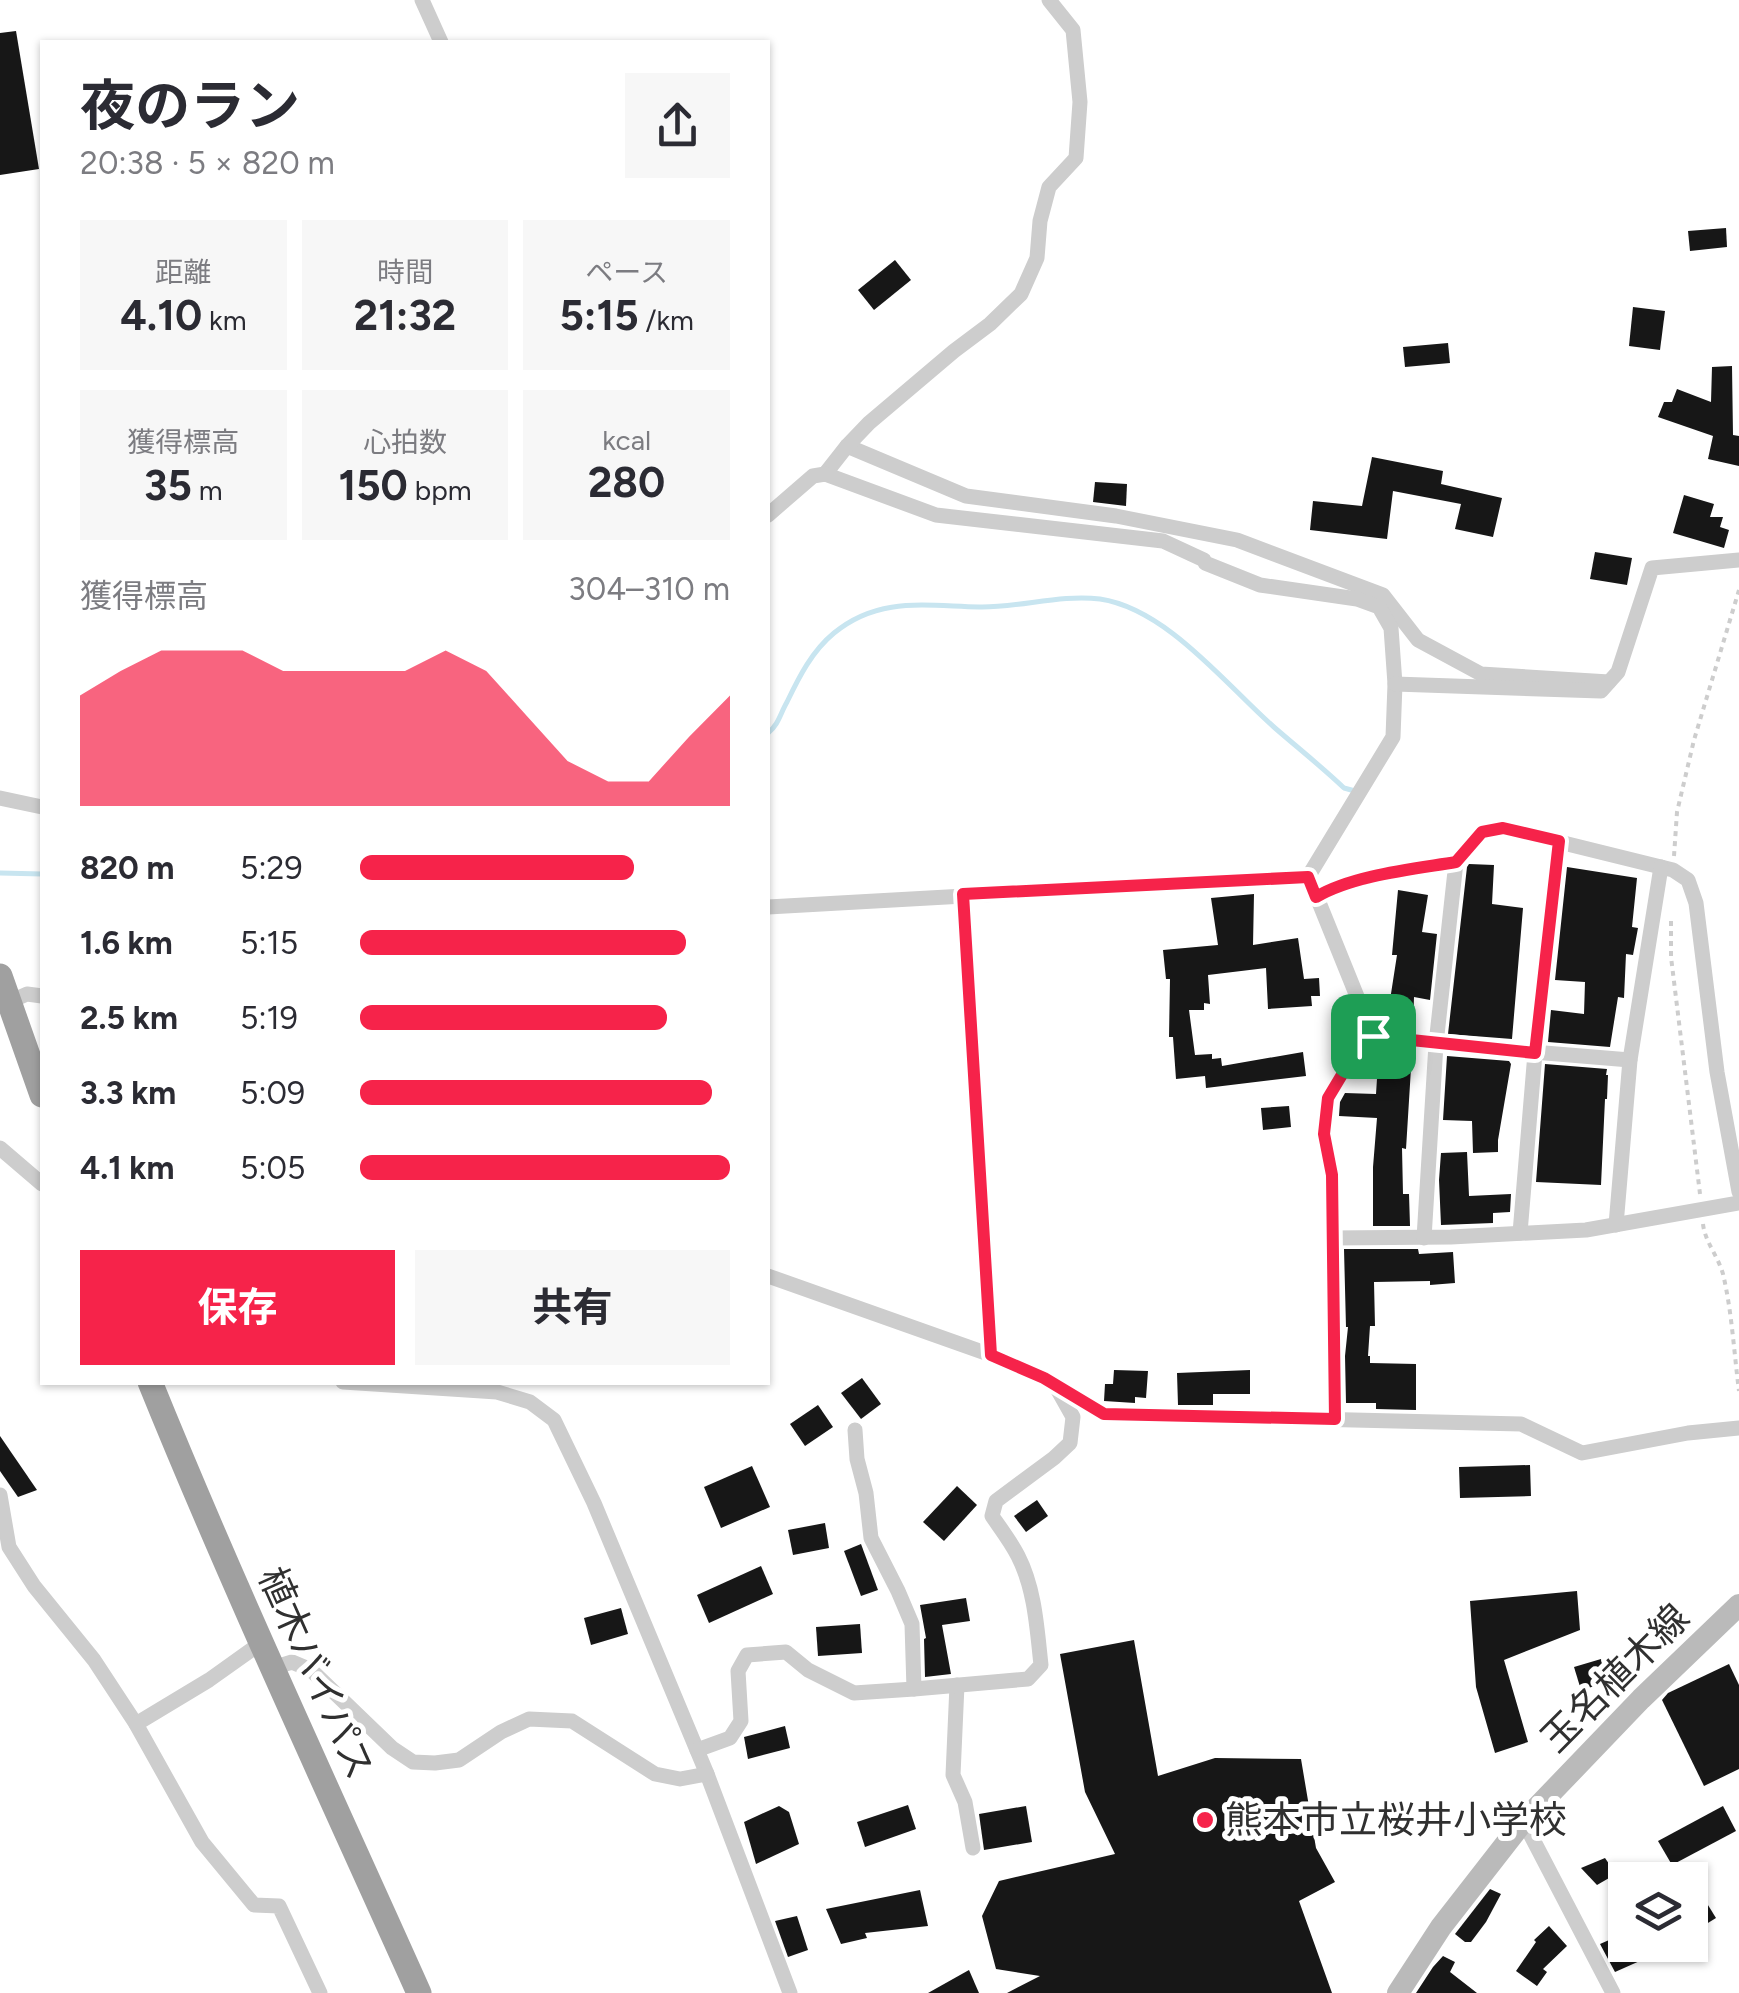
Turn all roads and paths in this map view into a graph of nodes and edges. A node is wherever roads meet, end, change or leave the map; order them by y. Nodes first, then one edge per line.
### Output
1 (422, 0) edge
2 (1049, 0) edge
3 (440, 40) edge
4 (847, 446) junction
5 (825, 474) junction
6 (770, 513) edge
7 (1739, 560) edge
8 (1739, 590) edge
9 (1609, 682) junction
10 (1395, 684) junction
11 (0, 798) edge
12 (40, 807) edge
13 (1559, 841) junction
14 (1456, 862) junction
15 (1667, 868) junction
16 (1308, 877) junction
17 (963, 894) junction
18 (1316, 897) junction
19 (770, 907) edge
20 (1670, 912) dead end
21 (0, 976) edge
22 (40, 996) edge
23 (9, 1002) junction
24 (1373, 1036) junction
25 (1436, 1044) junction
26 (1535, 1053) junction
27 (1630, 1060) junction
28 (40, 1089) edge
29 (0, 1148) edge
30 (40, 1182) edge
31 (1739, 1192) edge
32 (1739, 1203) edge
33 (1702, 1209) junction
34 (1616, 1225) junction
35 (1520, 1233) junction
36 (1332, 1238) junction
37 (1424, 1238) junction
38 (770, 1277) edge
39 (991, 1355) junction
40 (1054, 1384) junction
41 (151, 1385) edge
42 (390, 1385) edge
43 (1739, 1391) edge
44 (1335, 1419) junction
45 (1739, 1428) edge
46 (855, 1430) dead end
47 (0, 1494) edge
48 (1739, 1605) edge
49 (260, 1643) junction
50 (273, 1668) junction
51 (957, 1685) junction
52 (914, 1688) junction
53 (136, 1724) junction
54 (697, 1750) junction
55 (707, 1774) junction
56 (1522, 1823) junction
57 (973, 1848) dead end
58 (320, 1993) edge
59 (419, 1993) edge
60 (790, 1993) edge
61 (1398, 1993) edge
62 (1613, 1993) edge

1 - 3 street
2 - 4 street
4 - 5 street
4 - 9 street
5 - 6 street
5 - 10 street
7 - 9 street
8 - 15 path
9 - 10 street
10 - 16 street
11 - 12 street
13 - 14 street
13 - 15 street
13 - 26 street
14 - 18 street
14 - 25 street
15 - 27 street
15 - 31 street
16 - 17 street
16 - 18 street
17 - 19 street
17 - 39 street
18 - 24 street
20 - 33 path
21 - 23 highway
22 - 23 street
23 - 28 highway
24 - 25 street
24 - 36 street
25 - 26 street
25 - 37 street
26 - 27 street
26 - 35 street
27 - 34 street
29 - 30 street
32 - 33 street
33 - 34 street
33 - 43 path
34 - 35 street
35 - 37 street
36 - 37 street
36 - 44 street
38 - 39 street
39 - 40 street
40 - 44 street
40 - 51 street
41 - 49 highway, 植木バイパス
42 - 54 street
44 - 45 street
46 - 52 street
47 - 53 street
48 - 56 main road, 玉名植木線
49 - 50 highway, 植木バイパス
49 - 53 street
50 - 55 street
50 - 59 highway, 植木バイパス
51 - 52 street
51 - 57 street
52 - 54 street
53 - 58 street
54 - 55 street
55 - 60 street
56 - 61 main road, 玉名植木線
56 - 62 street

